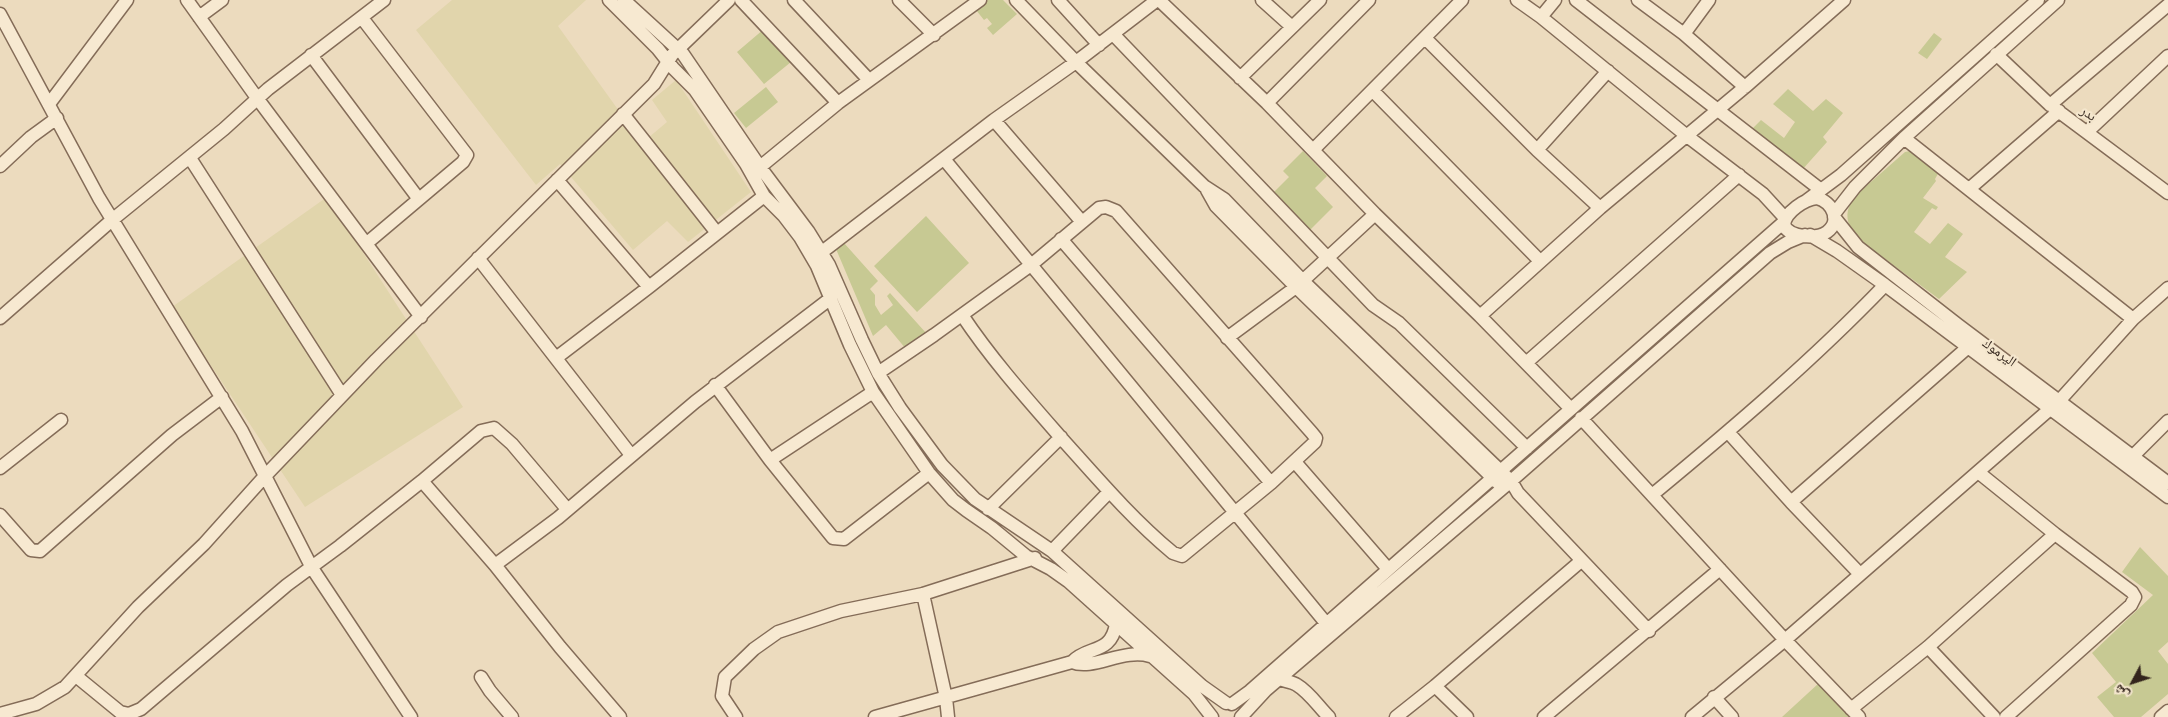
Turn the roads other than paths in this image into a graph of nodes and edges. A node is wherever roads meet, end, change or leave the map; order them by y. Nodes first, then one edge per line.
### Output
1 (127, 0) edge
2 (187, 0) edge
3 (222, 0) edge
4 (384, 0) edge
5 (609, 0) edge
6 (624, 0) edge
7 (729, 0) edge
8 (741, 0) edge
9 (794, 0) edge
10 (898, 0) edge
11 (980, 0) edge
12 (1016, 0) edge
13 (1058, 0) edge
14 (1158, 0) edge
15 (1262, 0) edge
16 (1320, 0) edge
17 (1369, 0) edge
18 (1462, 0) edge
19 (1517, 0) edge
20 (1555, 0) edge
21 (1576, 0) edge
22 (1638, 0) edge
23 (1709, 0) edge
24 (1844, 0) edge
25 (2038, 0) edge
26 (2058, 0) edge
27 (2168, 5) edge
28 (0, 14) edge
29 (199, 17) junction
30 (1541, 17) junction
31 (362, 18) junction
32 (1292, 27) junction
33 (1113, 34) junction
34 (1684, 34) junction
35 (934, 35) junction
36 (1425, 38) junction
37 (1099, 45) junction
38 (1996, 54) junction
39 (311, 55) junction
40 (682, 55) junction
41 (668, 61) junction
42 (1076, 62) junction
43 (2165, 63) edge
44 (1608, 71) junction
45 (676, 72) junction
46 (1240, 78) junction
47 (869, 80) junction
48 (654, 84) junction
49 (1745, 87) junction
50 (1373, 91) junction
51 (257, 98) junction
52 (838, 103) junction
53 (1267, 103) junction
54 (49, 104) junction
55 (2054, 108) junction
56 (1719, 110) junction
57 (623, 114) junction
58 (56, 118) junction
59 (994, 120) junction
60 (2088, 131) junction
61 (1688, 136) junction
62 (1904, 138) junction
63 (1312, 150) junction
64 (1537, 150) junction
65 (190, 158) junction
66 (944, 159) junction
67 (0, 166) edge
68 (760, 167) junction
69 (1739, 175) junction
70 (557, 180) junction
71 (775, 188) junction
72 (1969, 189) junction
73 (1821, 190) junction
74 (2168, 193) edge
75 (764, 196) junction
76 (418, 198) junction
77 (1774, 204) junction
78 (1801, 204) junction
79 (1600, 208) junction
80 (1375, 214) junction
81 (1834, 215) junction
82 (112, 220) junction
83 (1785, 220) junction
84 (1082, 222) junction
85 (717, 233) junction
86 (1807, 235) junction
87 (1061, 239) junction
88 (366, 243) junction
89 (822, 252) junction
90 (478, 258) junction
91 (1328, 259) junction
92 (1540, 261) junction
93 (1031, 265) junction
94 (1299, 284) junction
95 (1885, 285) junction
96 (649, 287) junction
97 (2168, 288) edge
98 (831, 298) junction
99 (962, 315) junction
100 (1480, 316) junction
101 (421, 317) junction
102 (0, 318) edge
103 (2133, 319) junction
104 (1227, 338) junction
105 (1967, 348) junction
106 (556, 358) junction
107 (1526, 363) junction
108 (878, 373) junction
109 (715, 385) junction
110 (873, 392) junction
111 (342, 395) junction
112 (222, 397) junction
113 (2055, 404) junction
114 (1571, 409) junction
115 (1581, 418) junction
116 (61, 420) dead end
117 (2168, 421) edge
118 (1728, 432) junction
119 (2168, 432) edge
120 (1060, 437) junction
121 (1527, 448) junction
122 (631, 455) junction
123 (770, 460) junction
124 (1295, 462) junction
125 (2132, 463) junction
126 (0, 468) edge
127 (1978, 472) junction
128 (928, 473) junction
129 (1496, 475) junction
130 (265, 476) junction
131 (422, 481) junction
132 (1271, 483) junction
133 (2168, 483) edge
134 (1507, 484) junction
135 (1109, 492) junction
136 (1652, 495) junction
137 (2168, 498) edge
138 (1791, 502) junction
139 (567, 509) junction
140 (988, 509) junction
141 (1234, 513) junction
142 (0, 515) edge
143 (5, 531) edge
144 (2055, 534) junction
145 (1037, 540) junction
146 (1016, 548) junction
147 (1052, 551) junction
148 (1032, 559) junction
149 (1581, 561) junction
150 (495, 565) junction
151 (312, 568) junction
152 (1388, 569) junction
153 (1720, 569) junction
154 (995, 570) junction
155 (1860, 573) junction
156 (923, 594) junction
157 (1116, 624) junction
158 (1330, 628) junction
159 (1649, 631) junction
160 (1784, 640) junction
161 (1928, 647) junction
162 (1151, 656) junction
163 (1293, 660) junction
164 (1072, 662) junction
165 (76, 676) junction
166 (1274, 676) junction
167 (481, 677) dead end
168 (1435, 686) junction
169 (1302, 688) junction
170 (1714, 697) junction
171 (946, 698) junction
172 (1229, 704) junction
173 (2168, 711) edge
174 (114, 713) edge
175 (1855, 713) edge
176 (0, 714) edge
177 (411, 717) edge
178 (512, 717) edge
179 (620, 717) edge
180 (736, 717) edge
181 (875, 717) edge
182 (948, 717) edge
183 (1212, 717) edge
184 (1241, 717) edge
185 (1329, 717) edge
186 (1396, 717) edge
187 (1467, 717) edge
188 (1544, 717) edge
189 (1692, 717) edge
190 (1732, 717) edge
191 (1994, 717) edge
192 (2006, 717) edge
193 (2161, 717) edge

1 - 54 street
2 - 29 street
3 - 29 street
4 - 31 street
5 - 41 street
6 - 40 street
7 - 40 street
8 - 52 street
9 - 47 street
10 - 35 street
11 - 35 street
12 - 42 street
13 - 37 street
14 - 33 street
14 - 46 street
15 - 32 street
16 - 32 street
17 - 53 street
18 - 36 street
19 - 30 street
20 - 30 street
21 - 56 street
22 - 34 street
23 - 34 street
24 - 49 street
25 - 73 street
26 - 38 street
27 - 55 street
28 - 54 street
29 - 51 street
30 - 44 street
31 - 39 street
31 - 76 street
32 - 46 street
33 - 37 street
33 - 91 street
34 - 49 street
35 - 47 street
36 - 50 street
36 - 64 street
37 - 42 street
38 - 55 street, بدر
38 - 62 street
39 - 51 street
39 - 76 street
40 - 41 street
40 - 45 street
40 - 68 street
41 - 45 street
41 - 48 street
42 - 59 street
42 - 94 street
43 - 60 street
44 - 61 street
44 - 64 street
45 - 48 street
45 - 75 street
46 - 53 street
47 - 52 street
48 - 57 street
49 - 56 street
50 - 63 street
50 - 92 street
51 - 65 street
51 - 88 street
52 - 68 street
53 - 63 street
54 - 58 street
55 - 60 street, بدر
55 - 72 street
56 - 61 street
56 - 73 street
57 - 70 street
57 - 85 street
58 - 67 street
58 - 82 street
59 - 66 street
59 - 84 street
60 - 74 street, بدر
61 - 69 street
61 - 79 street
62 - 72 street
62 - 81 street
63 - 80 street
64 - 79 street
65 - 82 street
65 - 111 street
66 - 89 street
66 - 93 street
68 - 71 street
69 - 77 street
69 - 107 street
70 - 90 street
70 - 96 street
71 - 75 street
71 - 89 street
72 - 103 street
73 - 78 street
75 - 85 street
75 - 98 street
76 - 88 street
77 - 78 street
77 - 83 street
78 - 81 street
78 - 83 street
79 - 92 street
80 - 91 street
80 - 100 street
81 - 86 street
81 - 113 street
82 - 102 street
82 - 112 street
83 - 86 street
83 - 114 street
84 - 87 street
84 - 104 street
85 - 96 street
86 - 95 street, اليرموك
86 - 115 street
87 - 93 street
87 - 132 street
88 - 101 street
89 - 108 street
90 - 101 street
90 - 106 street
91 - 94 street
91 - 121 street
92 - 100 street
93 - 99 street
93 - 141 street
94 - 104 street
94 - 129 street
95 - 105 street, اليرموك
95 - 118 street
96 - 106 street
97 - 103 street
98 - 109 street
98 - 110 street
99 - 108 street
99 - 120 street
100 - 107 street
101 - 111 street
103 - 113 street
104 - 124 street
105 - 113 street, اليرموك
105 - 138 street
106 - 122 street
107 - 114 street
108 - 140 street
109 - 122 street
109 - 123 street
110 - 123 street
110 - 128 street
111 - 130 street
112 - 130 street
112 - 143 street
113 - 125 street
113 - 127 street
114 - 121 street
115 - 134 street
115 - 136 street
116 - 126 street
117 - 125 street
118 - 136 street
118 - 138 street
119 - 125 street
120 - 135 street
120 - 140 street
121 - 129 street
122 - 139 street
123 - 128 street
124 - 132 street
124 - 152 street
125 - 133 street
125 - 137 street
127 - 144 street
127 - 155 street
128 - 146 street
129 - 134 street
129 - 152 street
130 - 151 street
130 - 165 street
131 - 139 street
131 - 150 street
131 - 151 street
132 - 141 street
134 - 149 street
134 - 158 street
135 - 141 street
135 - 147 street
136 - 153 street
138 - 155 street
139 - 150 street
140 - 145 street
141 - 158 street
142 - 143 street
144 - 161 street
144 - 192 street
145 - 146 street
145 - 147 street
145 - 148 street
146 - 148 street
146 - 154 street
147 - 172 street
148 - 154 street
148 - 157 street
149 - 159 street
149 - 168 street
150 - 179 street
151 - 174 street
151 - 177 street
152 - 158 street
153 - 159 street
153 - 160 street
154 - 156 street
155 - 160 street
156 - 171 street
156 - 180 street
157 - 162 street
157 - 164 street
158 - 163 street
159 - 188 street
160 - 170 street
160 - 175 street
161 - 175 street
161 - 191 street
162 - 164 street
162 - 183 street
163 - 166 street
163 - 169 street
164 - 171 street
165 - 174 street
165 - 176 street
166 - 169 street
166 - 172 street
166 - 184 street
167 - 178 street
168 - 186 street
168 - 187 street
169 - 185 street
170 - 189 street
170 - 190 street
171 - 181 street
171 - 182 street
172 - 183 street
172 - 184 street
173 - 193 street

